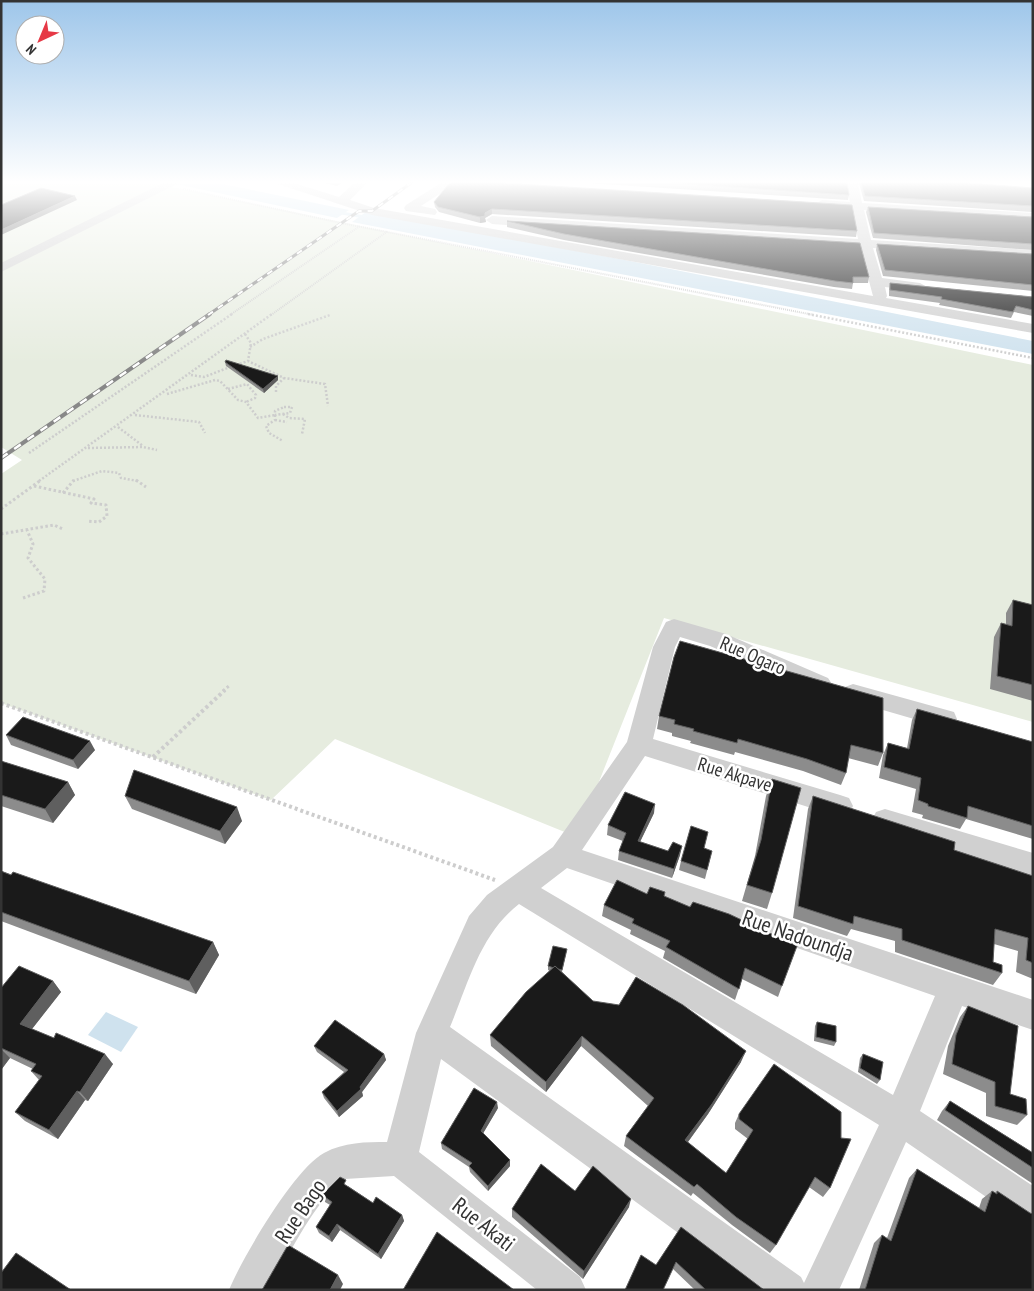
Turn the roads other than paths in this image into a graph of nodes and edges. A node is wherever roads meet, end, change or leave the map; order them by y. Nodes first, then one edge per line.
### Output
1 (51, 243) edge
2 (551, 243) edge
3 (864, 243) edge
4 (882, 243) edge
5 (1033, 254) edge
6 (1, 268) edge
7 (877, 282) junction
8 (937, 288) edge
9 (880, 300) junction
10 (1033, 329) edge
11 (966, 725) edge
12 (639, 745) junction
13 (563, 855) junction
14 (1033, 865) edge
15 (518, 889) junction
16 (954, 988) junction
17 (1033, 1015) edge
18 (432, 1033) junction
19 (900, 1118) junction
20 (400, 1159) junction
21 (1033, 1207) edge
22 (248, 1290) edge
23 (567, 1290) edge
24 (788, 1290) edge
25 (820, 1290) edge

1 - 6 street
2 - 9 street
3 - 7 street
4 - 5 street
7 - 8 street
7 - 9 street
9 - 10 street
11 - 12 street, Rue Ogaro
12 - 13 street
12 - 14 street, Rue Akpave
13 - 15 street
13 - 16 street, Rue Nadoundja
15 - 18 street
15 - 19 street
16 - 17 street, Rue Nadoundja
16 - 19 street
18 - 20 street
18 - 24 street
19 - 21 street
19 - 25 street
20 - 22 street, Rue Bago
20 - 23 street, Rue Akati

